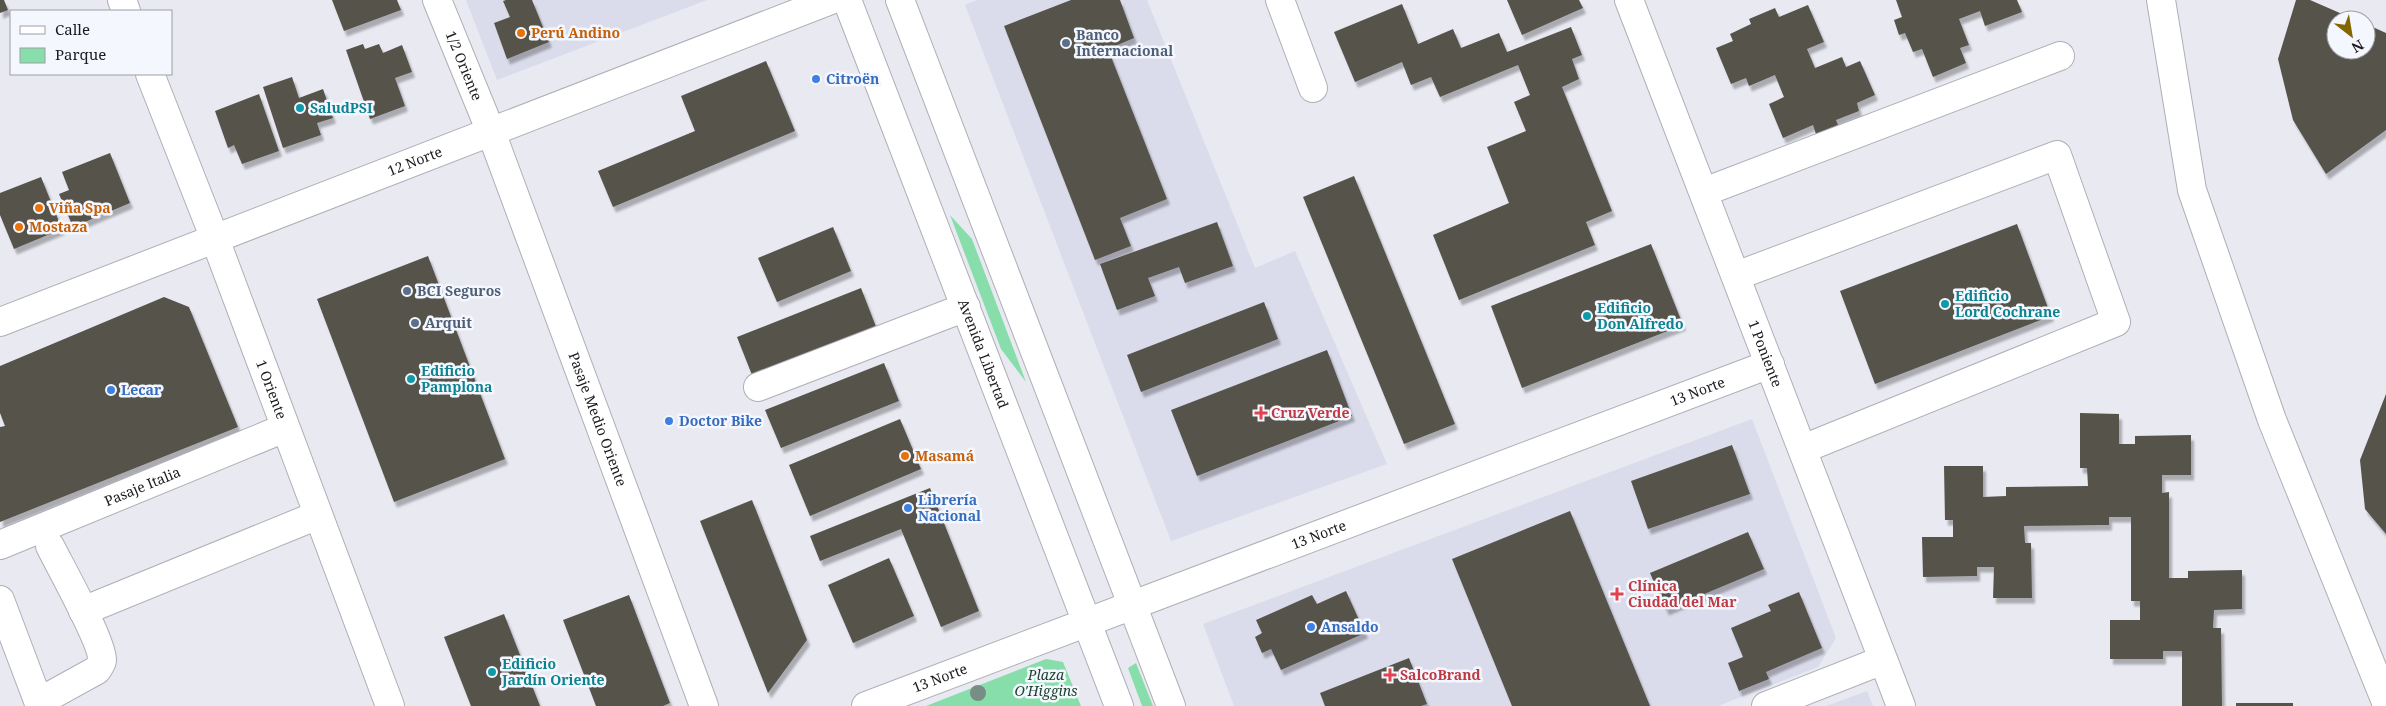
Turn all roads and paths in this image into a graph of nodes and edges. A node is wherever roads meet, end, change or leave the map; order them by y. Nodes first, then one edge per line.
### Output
1 (437, 0) edge
2 (831, 0) edge
3 (847, 0) edge
4 (900, 0) edge
5 (1280, 0) edge
6 (1629, 0) edge
7 (2161, 0) edge
8 (2060, 56) dead end
9 (150, 75) edge
10 (1313, 88) dead end
11 (491, 132) junction
12 (1704, 192) junction
13 (216, 239) junction
14 (1736, 276) junction
15 (966, 307) junction
16 (0, 322) edge
17 (1770, 364) junction
18 (758, 387) dead end
19 (285, 428) junction
20 (1803, 449) junction
21 (318, 516) junction
22 (0, 545) edge
23 (50, 546) dead end
24 (0, 600) edge
25 (1131, 604) junction
26 (83, 611) junction
27 (1087, 621) junction
28 (1883, 660) junction
29 (2386, 702) edge
30 (40, 704) edge
31 (390, 706) edge
32 (704, 706) edge
33 (866, 706) edge
34 (1119, 706) edge
35 (1172, 706) edge
36 (1766, 706) edge
37 (1900, 706) edge

1 - 11 street, 1/2 Oriente
2 - 11 street, 12 Norte
3 - 15 street, Avenida Libertad
4 - 25 street
5 - 10 street
6 - 12 street, 1 Poniente
7 - 29 street
8 - 12 street
9 - 13 street, 1 Oriente
11 - 13 street, 12 Norte
11 - 32 street, Pasaje Medio Oriente
12 - 14 street, 1 Poniente
13 - 16 street, 12 Norte
13 - 19 street, 1 Oriente
14 - 17 street, 1 Poniente
14 - 20 street
15 - 18 street
15 - 27 street, Avenida Libertad
17 - 20 street, 1 Poniente
17 - 25 street, 13 Norte
19 - 21 street, 1 Oriente
19 - 22 street, Pasaje Italia
20 - 28 street, 1 Poniente
21 - 26 street
21 - 31 street, 1 Oriente
23 - 26 street
24 - 30 street
25 - 27 street, 13 Norte
25 - 35 street
26 - 30 street
27 - 33 street, 13 Norte
27 - 34 street, Avenida Libertad
28 - 36 street
28 - 37 street, 1 Poniente

